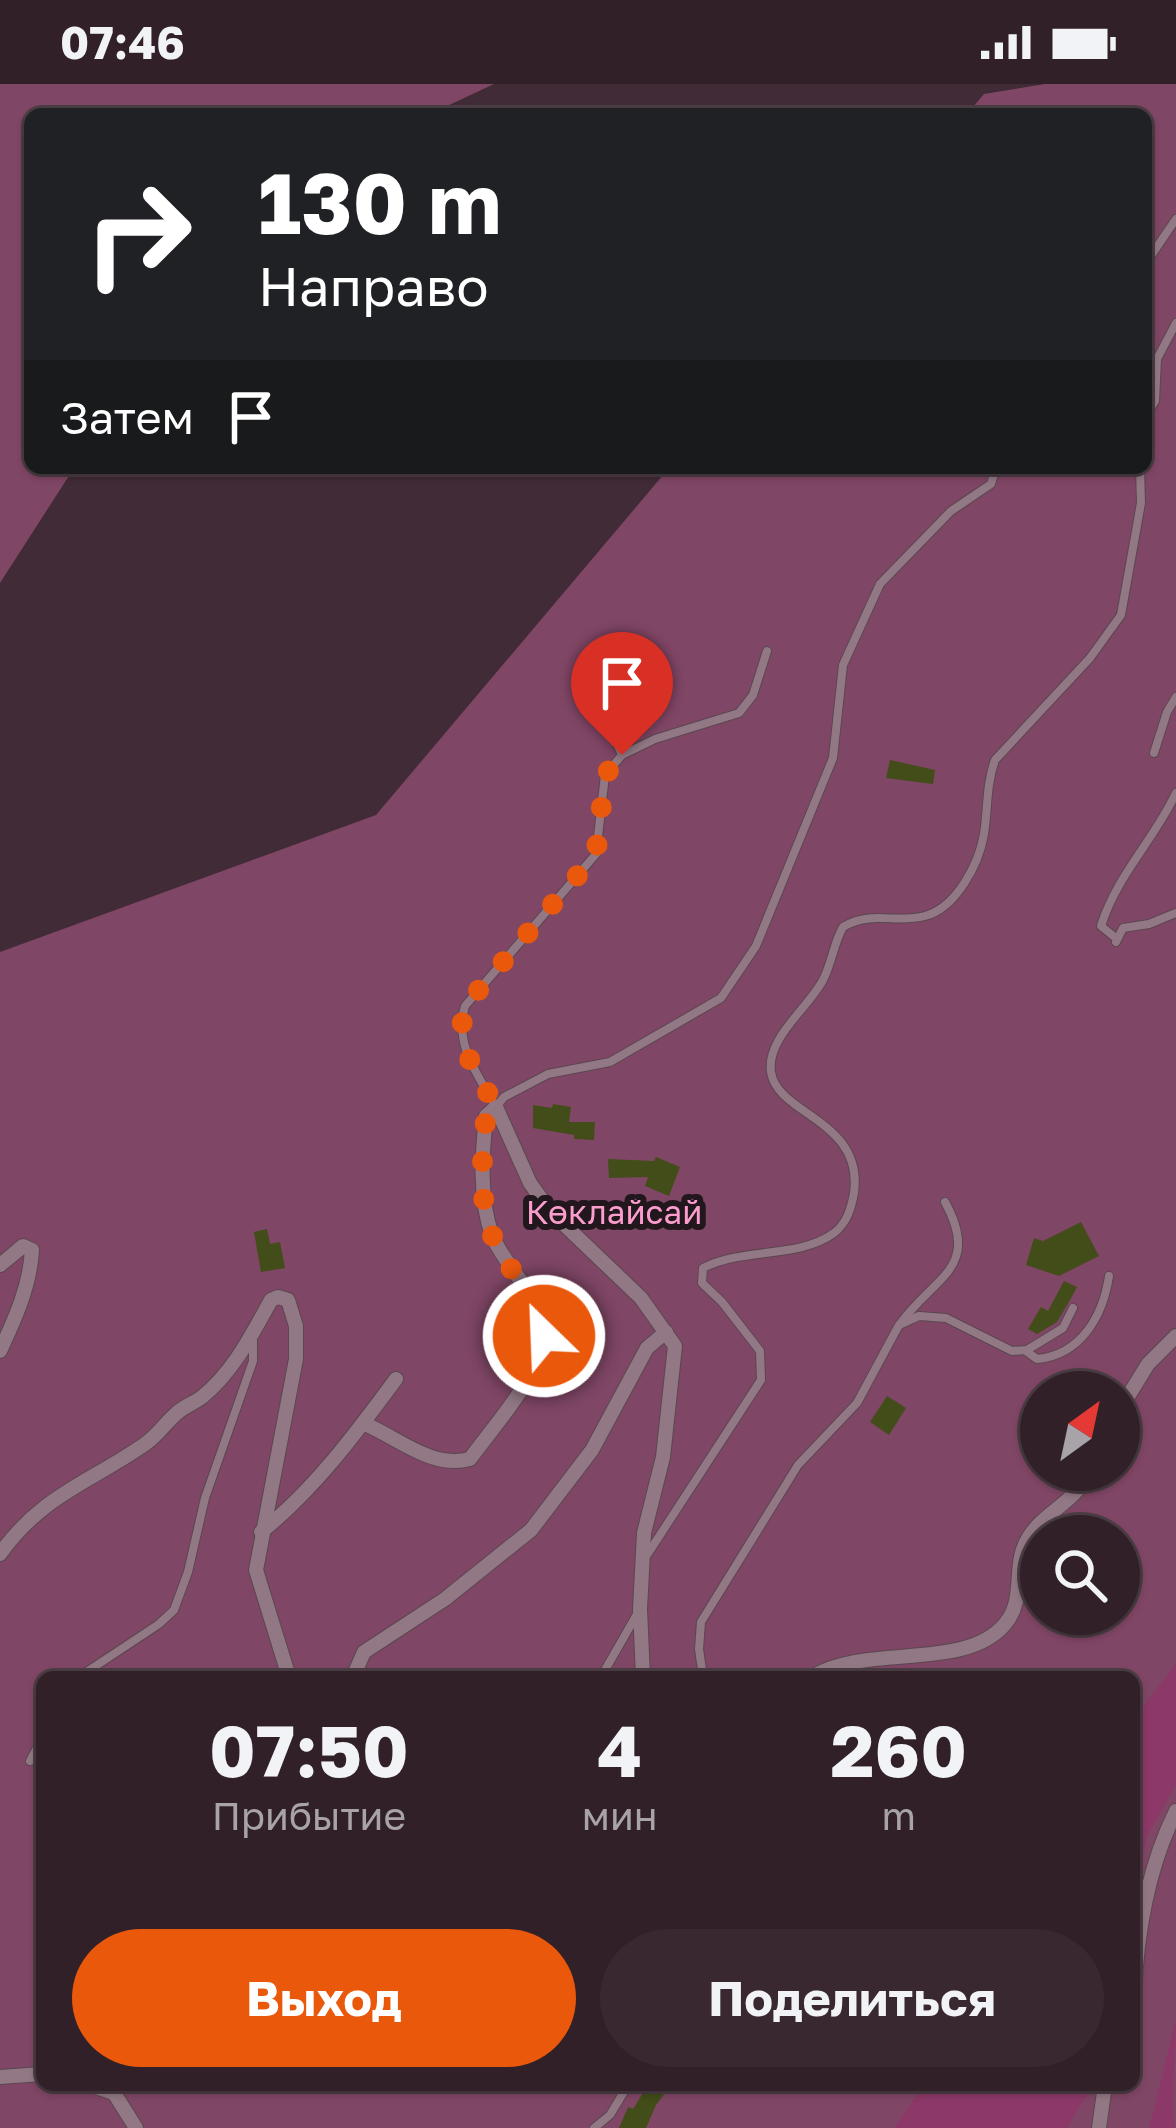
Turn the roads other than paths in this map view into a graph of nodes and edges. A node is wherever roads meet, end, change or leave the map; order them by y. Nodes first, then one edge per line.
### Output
1 (1176, 219) edge
2 (1152, 254) edge
3 (1176, 323) edge
4 (1152, 404) edge
5 (994, 474) edge
6 (1140, 474) edge
7 (767, 651) dead end
8 (631, 669) dead end
9 (1176, 698) edge
10 (1154, 753) dead end
11 (622, 755) junction
12 (1176, 793) edge
13 (1176, 914) edge
14 (496, 1107) junction
15 (945, 1202) dead end
16 (0, 1265) edge
17 (1109, 1276) dead end
18 (1072, 1308) dead end
19 (899, 1325) junction
20 (666, 1332) junction
21 (253, 1334) junction
22 (1176, 1336) edge
23 (1024, 1350) junction
24 (0, 1351) edge
25 (1140, 1377) edge
26 (397, 1379) dead end
27 (365, 1424) junction
28 (1078, 1491) edge
29 (260, 1532) junction
30 (0, 1554) edge
31 (642, 1561) junction
32 (640, 1609) junction
33 (88, 1671) edge
34 (288, 1671) edge
35 (355, 1671) edge
36 (604, 1671) edge
37 (643, 1671) edge
38 (702, 1671) edge
39 (826, 1671) edge
40 (36, 1750) edge
41 (30, 1761) dead end
42 (1176, 1810) edge
43 (1140, 1937) edge
44 (36, 2074) edge
45 (0, 2077) edge
46 (108, 2091) edge
47 (624, 2091) edge
48 (1104, 2091) edge
49 (136, 2128) edge
50 (594, 2128) edge
51 (1099, 2128) edge

1 - 2 lane
3 - 4 lane
5 - 14 lane
6 - 31 lane
7 - 11 lane
8 - 11 lane
9 - 10 lane
11 - 14 lane
12 - 13 lane
14 - 20 street
14 - 27 street
15 - 19 lane
16 - 24 street
17 - 23 lane
18 - 23 lane
19 - 23 lane
19 - 38 lane
20 - 31 street
20 - 35 street
21 - 29 street
21 - 30 street
21 - 33 lane
22 - 25 street
26 - 27 street
27 - 29 street
28 - 39 street
29 - 34 street
31 - 32 street
32 - 36 lane
32 - 37 street
40 - 41 lane
42 - 43 street
44 - 45 street
46 - 49 street
47 - 50 lane
48 - 51 street

